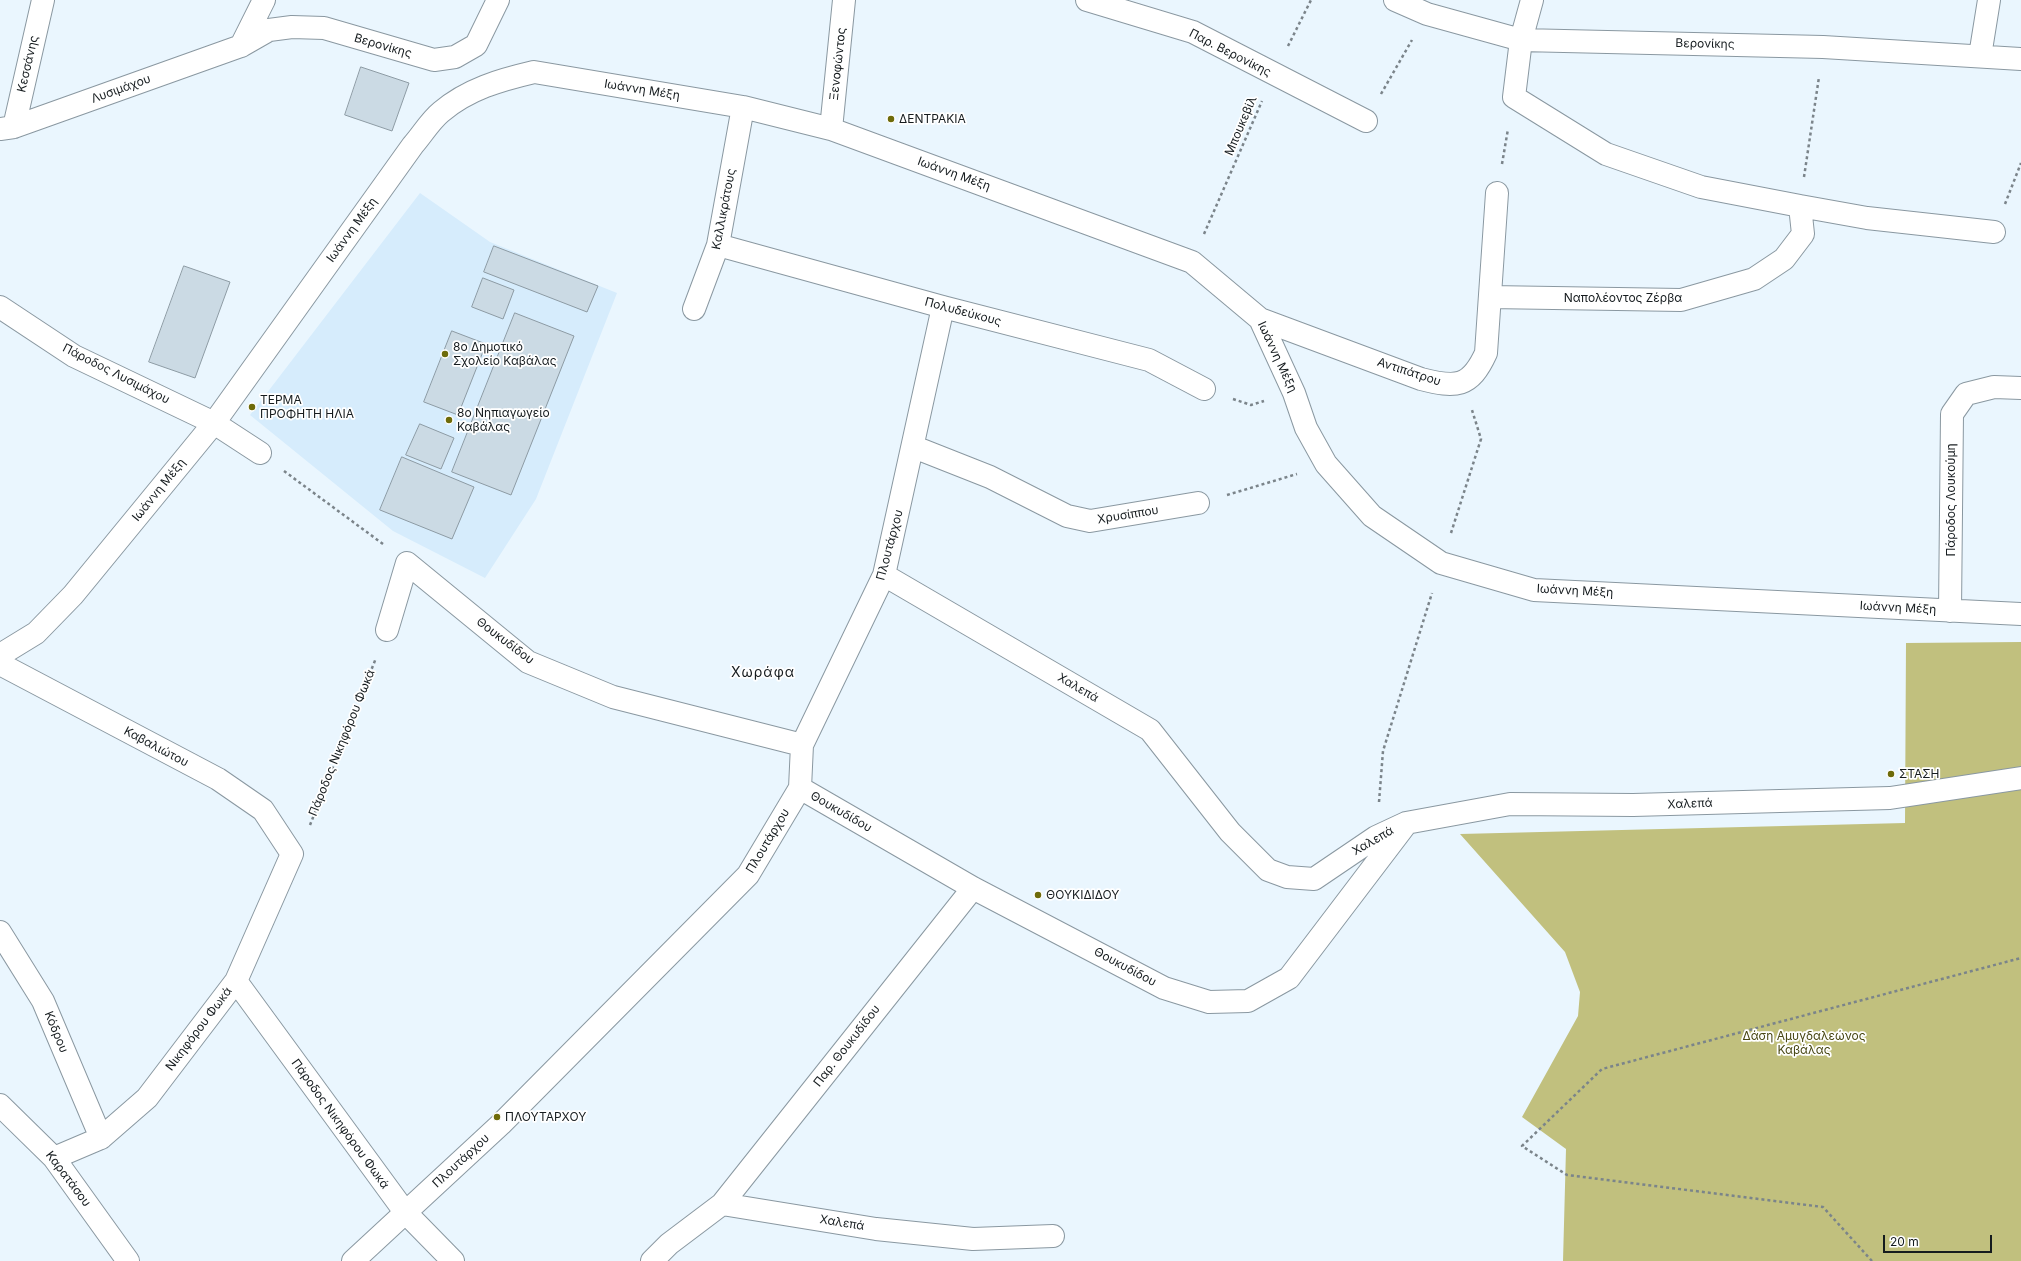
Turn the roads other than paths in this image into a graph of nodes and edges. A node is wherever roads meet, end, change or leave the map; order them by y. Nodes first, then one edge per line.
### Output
1 (43, 0) edge
2 (264, 0) edge
3 (498, 0) edge
4 (844, 0) edge
5 (1086, 0) edge
6 (1395, 0) edge
7 (1532, 0) edge
8 (1989, 0) edge
9 (1521, 40) junction
10 (241, 46) junction
11 (1980, 56) junction
12 (2021, 59) edge
13 (743, 107) junction
14 (1366, 121) road end
15 (7, 128) edge
16 (831, 129) junction
17 (1497, 193) road end
18 (1800, 206) junction
19 (1994, 232) road end
20 (718, 245) junction
21 (1490, 297) junction
22 (0, 307) edge
23 (943, 307) junction
24 (694, 308) dead end
25 (1260, 319) junction
26 (2021, 388) edge
27 (1204, 389) road end
28 (214, 423) junction
29 (914, 447) junction
30 (260, 453) road end
31 (1198, 503) road end
32 (884, 574) junction
33 (1950, 611) junction
34 (2021, 614) edge
35 (387, 630) road end
36 (0, 655) edge
37 (0, 664) edge
38 (802, 745) junction
39 (2021, 778) edge
40 (800, 788) junction
41 (1406, 823) junction
42 (292, 854) joint
43 (972, 888) junction
44 (0, 932) edge
45 (236, 980) junction
46 (0, 1105) edge
47 (101, 1138) junction
48 (54, 1158) junction
49 (722, 1204) junction
50 (405, 1212) junction
51 (1053, 1236) dead end
52 (128, 1261) edge
53 (353, 1261) edge
54 (453, 1261) edge
55 (652, 1261) edge

1 - 15 street, Κεσσάνης
2 - 10 street
3 - 10 street, Βερονίκης
4 - 16 street, Ξενοφώντος
5 - 14 street, Παρ. Βερονίκης
6 - 9 street, Βερονίκης
7 - 9 street
8 - 11 street
9 - 11 street, Βερονίκης
9 - 18 street
10 - 15 street, Λυσιμάχου
11 - 12 street, Βερονίκης
13 - 16 street, Ιωάννη Μέξη
13 - 20 street, Καλλικράτους
13 - 28 street, Ιωάννη Μέξη
16 - 25 street, Ιωάννη Μέξη
17 - 21 street
18 - 19 street
18 - 21 street, Ναπολέοντος Ζέρβα
20 - 23 street, Πολυδεύκους
20 - 24 street, Καλλικράτους
21 - 25 street, Αντιπάτρου
22 - 28 street, Πάροδος Λυσιμάχου
23 - 27 street, Πολυδεύκους
23 - 29 street, Πλουτάρχου
25 - 33 street, Ιωάννη Μέξη
26 - 33 street, Πάροδος Λουκούμη
28 - 30 street
28 - 36 street, Ιωάννη Μέξη
29 - 31 street, Χρυσίππου
29 - 32 street, Πλουτάρχου
32 - 38 street, Πλουτάρχου
32 - 41 street, Χαλεπά
33 - 34 street, Ιωάννη Μέξη
35 - 38 street, Θουκυδίδου
37 - 42 street, Καβαλιώτου
38 - 40 street, Πλουτάρχου
39 - 41 street, Χαλεπά
40 - 43 street, Θουκυδίδου
40 - 50 street, Πλουτάρχου
41 - 43 street, Θουκυδίδου
42 - 45 street, Νικηφόρου Φωκά
43 - 49 street, Παρ. Θουκυδίδου
44 - 47 street, Κόδρου
45 - 47 street, Νικηφόρου Φωκά
45 - 50 street, Πάροδος Νικηφόρου Φωκά
46 - 48 street, Καρατάσου
47 - 48 street, Νικηφόρου Φωκά
48 - 52 street, Καρατάσου
49 - 51 street, Χαλεπά
49 - 55 street
50 - 53 street, Πλουτάρχου
50 - 54 street, Πάροδος Νικηφόρου Φωκά

